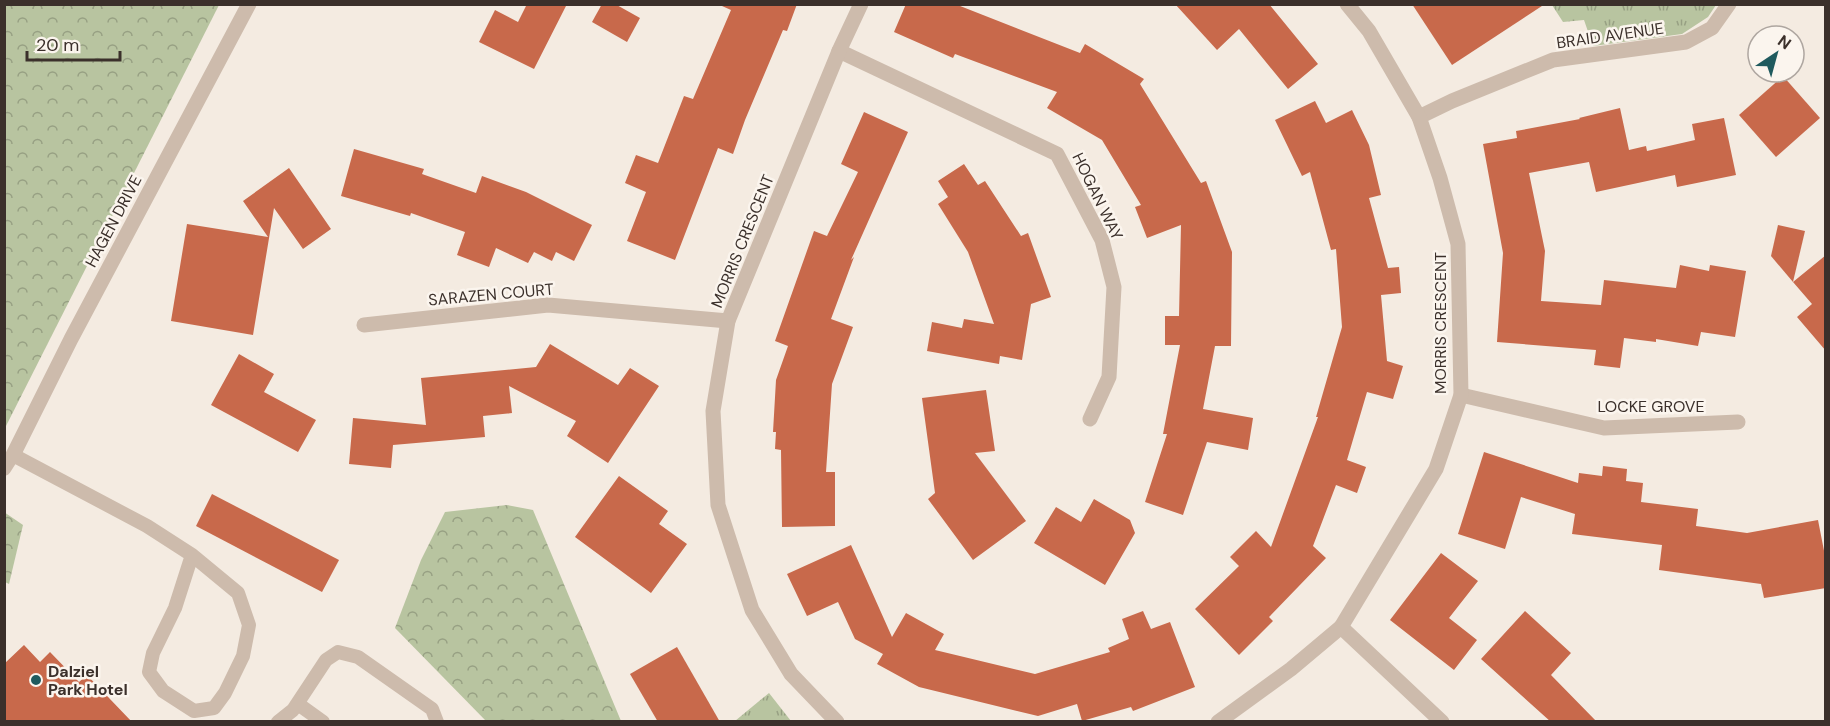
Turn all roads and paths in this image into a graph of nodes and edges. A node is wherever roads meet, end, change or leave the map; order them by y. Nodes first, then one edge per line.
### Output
1 (249, 4) edge
2 (861, 4) edge
3 (1347, 4) edge
4 (1730, 4) edge
5 (839, 51) junction
6 (1419, 117) junction
7 (728, 321) junction
8 (364, 324) dead end
9 (1461, 395) junction
10 (1090, 419) dead end
11 (1738, 422) dead end
12 (13, 455) junction
13 (4, 469) edge
14 (192, 555) junction
15 (1341, 627) junction
16 (298, 704) junction
17 (215, 715) edge
18 (278, 722) edge
19 (323, 722) edge
20 (437, 722) edge
21 (837, 722) edge
22 (1218, 722) edge
23 (1442, 722) edge

1 - 12 street, HAGEN DRIVE
2 - 5 street, MORRIS CRESCENT
3 - 6 street, MORRIS CRESCENT
4 - 6 street, BRAID AVENUE
5 - 7 street, MORRIS CRESCENT
5 - 10 street, HOGAN WAY
6 - 9 street, MORRIS CRESCENT
7 - 8 street, SARAZEN COURT
7 - 21 street, MORRIS CRESCENT
9 - 11 street, LOCKE GROVE
9 - 15 street, MORRIS CRESCENT
12 - 13 lane
12 - 14 lane
14 - 17 lane
14 - 17 lane
15 - 22 street, MORRIS CRESCENT
15 - 23 street
16 - 18 lane
16 - 19 lane
16 - 20 lane

